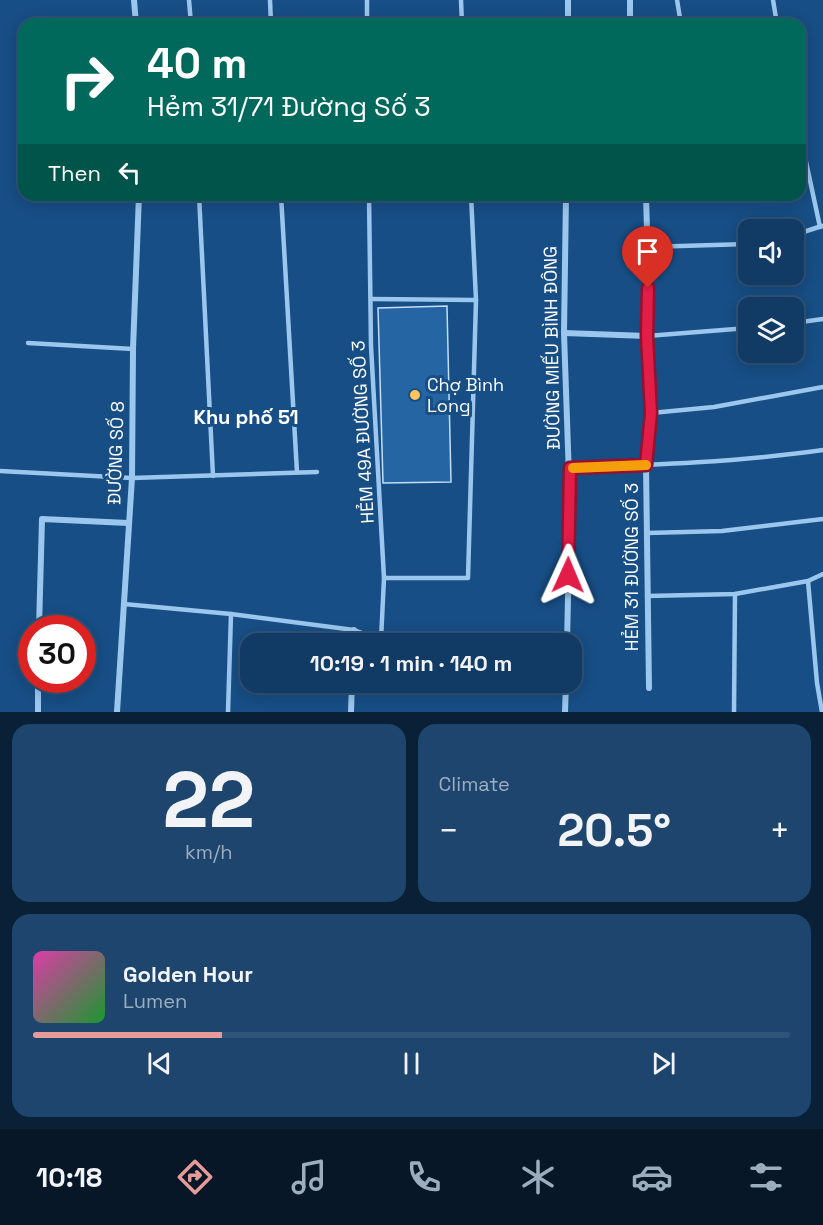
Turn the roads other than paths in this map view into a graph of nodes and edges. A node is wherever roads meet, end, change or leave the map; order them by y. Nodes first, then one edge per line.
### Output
1 (134, 0) edge
2 (189, 0) edge
3 (270, 0) edge
4 (367, 0) edge
5 (461, 0) edge
6 (568, 0) edge
7 (630, 0) edge
8 (678, 0) edge
9 (773, 0) edge
10 (136, 18) edge
11 (190, 18) edge
12 (271, 18) edge
13 (367, 18) edge
14 (462, 18) edge
15 (568, 18) edge
16 (630, 18) edge
17 (680, 18) edge
18 (776, 18) edge
19 (806, 159) edge
20 (139, 201) edge
21 (199, 201) edge
22 (281, 201) edge
23 (369, 201) edge
24 (471, 201) edge
25 (566, 201) edge
26 (646, 201) edge
27 (822, 227) edge
28 (804, 232) edge
29 (738, 244) edge
30 (647, 247) junction
31 (371, 299) junction
32 (476, 300) junction
33 (823, 319) edge
34 (804, 322) edge
35 (738, 329) edge
36 (564, 333) junction
37 (647, 336) junction
38 (28, 343) dead end
39 (133, 349) junction
40 (823, 387) edge
41 (651, 413) junction
42 (823, 450) edge
43 (646, 465) junction
44 (570, 468) junction
45 (0, 471) edge
46 (297, 472) junction
47 (317, 472) dead end
48 (213, 476) junction
49 (132, 477) junction
50 (823, 519) edge
51 (128, 523) junction
52 (647, 533) junction
53 (823, 574) edge
54 (384, 578) junction
55 (808, 581) junction
56 (735, 594) junction
57 (647, 596) junction
58 (124, 604) junction
59 (231, 614) junction
60 (39, 615) edge
61 (354, 630) joint
62 (362, 633) edge
63 (381, 633) edge
64 (567, 633) edge
65 (649, 688) dead end
66 (38, 693) edge
67 (352, 693) edge
68 (566, 693) edge
69 (38, 712) edge
70 (117, 712) edge
71 (228, 712) edge
72 (351, 712) edge
73 (565, 712) edge
74 (734, 712) edge
75 (822, 712) edge

1 - 10 street
2 - 11 lane
3 - 12 lane
4 - 13 lane
5 - 14 lane
6 - 15 street
7 - 16 street
8 - 17 lane
9 - 18 lane
19 - 27 lane
20 - 39 street, ĐƯỜNG SỐ 8
21 - 48 lane
22 - 46 lane
23 - 31 lane, HẺM 49A ĐƯỜNG SỐ 3
24 - 32 lane
25 - 36 street, ĐƯỜNG MIẾU BÌNH ĐÔNG
26 - 30 street, HẺM 31 ĐƯỜNG SỐ 3
27 - 28 lane
29 - 30 lane
30 - 37 street, HẺM 31 ĐƯỜNG SỐ 3
31 - 32 lane
31 - 54 lane, HẺM 49A ĐƯỜNG SỐ 3
32 - 54 lane
33 - 34 lane
35 - 37 lane
36 - 37 street
36 - 44 street, ĐƯỜNG MIẾU BÌNH ĐÔNG
37 - 41 street, HẺM 31 ĐƯỜNG SỐ 3
38 - 39 lane
39 - 49 street, ĐƯỜNG SỐ 8
40 - 41 lane
41 - 43 street, HẺM 31 ĐƯỜNG SỐ 3
42 - 43 lane
43 - 44 lane
43 - 52 street, HẺM 31 ĐƯỜNG SỐ 3
44 - 64 street, ĐƯỜNG MIẾU BÌNH ĐÔNG
45 - 49 lane
46 - 47 lane
46 - 48 lane
48 - 49 lane
49 - 51 street, ĐƯỜNG SỐ 8
50 - 52 lane
51 - 58 street, ĐƯỜNG SỐ 8
51 - 60 street
52 - 57 street, HẺM 31 ĐƯỜNG SỐ 3
53 - 55 lane
54 - 63 lane, HẺM 49A ĐƯỜNG SỐ 3
55 - 56 lane
55 - 75 lane
56 - 57 lane
56 - 74 lane
57 - 65 street, HẺM 31 ĐƯỜNG SỐ 3
58 - 59 lane
58 - 70 street, ĐƯỜNG SỐ 8
59 - 61 lane
59 - 71 lane
61 - 62 lane
66 - 69 street
67 - 72 street
68 - 73 street

